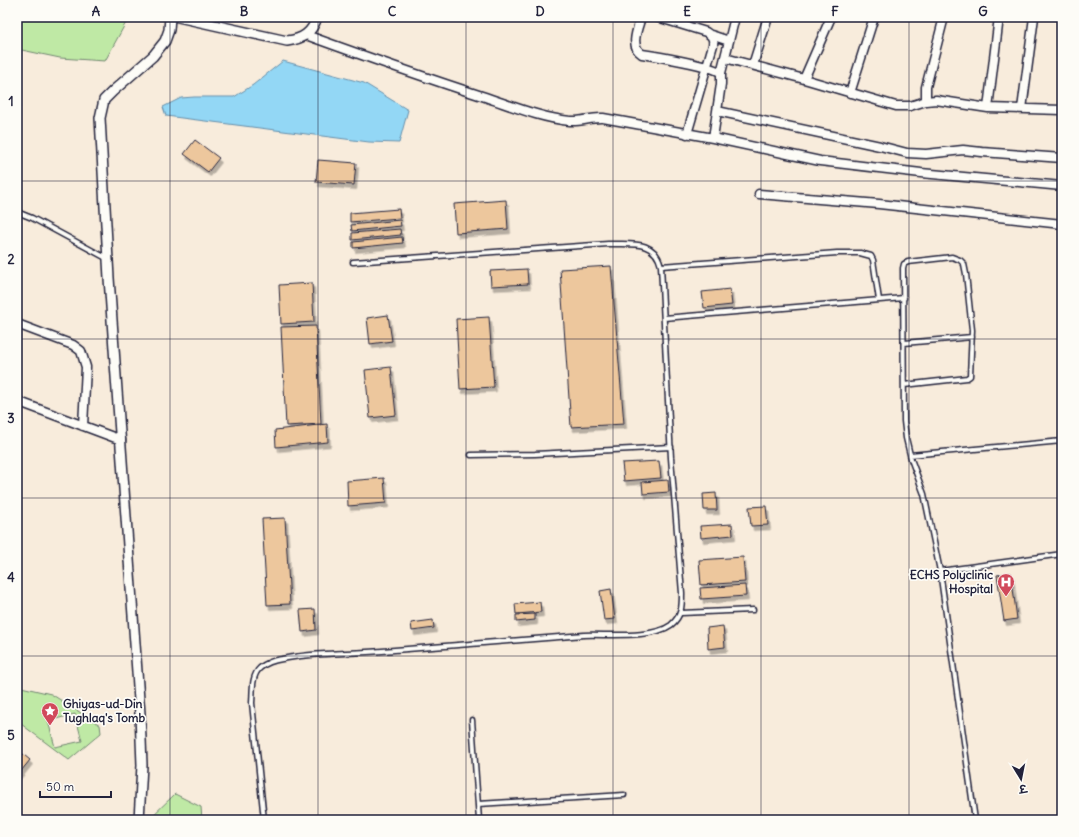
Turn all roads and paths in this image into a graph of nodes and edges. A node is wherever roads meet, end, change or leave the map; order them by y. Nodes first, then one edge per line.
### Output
1 (170, 17) edge
2 (178, 17) edge
3 (317, 17) edge
4 (641, 17) edge
5 (657, 17) edge
6 (735, 17) edge
7 (768, 17) edge
8 (832, 17) edge
9 (874, 17) edge
10 (944, 17) edge
11 (999, 17) edge
12 (1034, 17) edge
13 (306, 35) junction
14 (711, 35) junction
15 (729, 41) junction
16 (725, 58) junction
17 (752, 65) junction
18 (706, 67) junction
19 (721, 73) junction
20 (804, 79) junction
21 (850, 93) junction
22 (926, 101) junction
23 (988, 108) junction
24 (1022, 109) junction
25 (1062, 110) edge
26 (717, 111) junction
27 (687, 134) junction
28 (713, 138) junction
29 (1062, 158) edge
30 (1062, 186) edge
31 (759, 194) dead end
32 (17, 212) edge
33 (1062, 224) edge
34 (108, 259) junction
35 (353, 262) dead end
36 (660, 266) junction
37 (904, 298) junction
38 (879, 300) junction
39 (664, 318) junction
40 (17, 324) edge
41 (972, 337) junction
42 (904, 343) junction
43 (904, 385) junction
44 (17, 401) edge
45 (83, 426) junction
46 (121, 440) junction
47 (1062, 441) edge
48 (671, 447) junction
49 (471, 455) dead end
50 (910, 455) junction
51 (1062, 554) edge
52 (940, 570) junction
53 (753, 610) dead end
54 (681, 614) junction
55 (472, 720) dead end
56 (624, 795) dead end
57 (478, 804) junction
58 (140, 820) edge
59 (264, 820) edge
60 (479, 820) edge
61 (975, 820) edge

1 - 34 street
2 - 13 street
3 - 13 street
4 - 18 street
5 - 14 street
6 - 15 street
7 - 17 street
8 - 20 street
9 - 21 street
10 - 22 street
11 - 23 street
12 - 24 street
13 - 27 street
14 - 15 street
14 - 18 street
15 - 16 street
16 - 17 street
16 - 19 street
17 - 20 street
18 - 19 street
18 - 27 street
19 - 26 street
20 - 21 street
21 - 22 street
22 - 23 street
23 - 24 street
24 - 25 street
26 - 28 street
26 - 29 street
27 - 28 street
28 - 30 street
31 - 33 street
32 - 34 lane
34 - 46 street
35 - 36 lane
36 - 38 lane
36 - 39 lane
37 - 38 lane
37 - 41 lane
37 - 42 lane
38 - 39 lane
39 - 48 lane
40 - 45 street
41 - 42 lane
41 - 43 lane
42 - 43 lane
43 - 50 lane
44 - 45 street
45 - 46 street
46 - 58 street
47 - 50 lane
48 - 49 lane
48 - 54 lane
50 - 52 lane
51 - 52 lane
52 - 61 lane
53 - 54 lane
54 - 59 lane
55 - 57 lane
56 - 57 lane
57 - 60 lane

